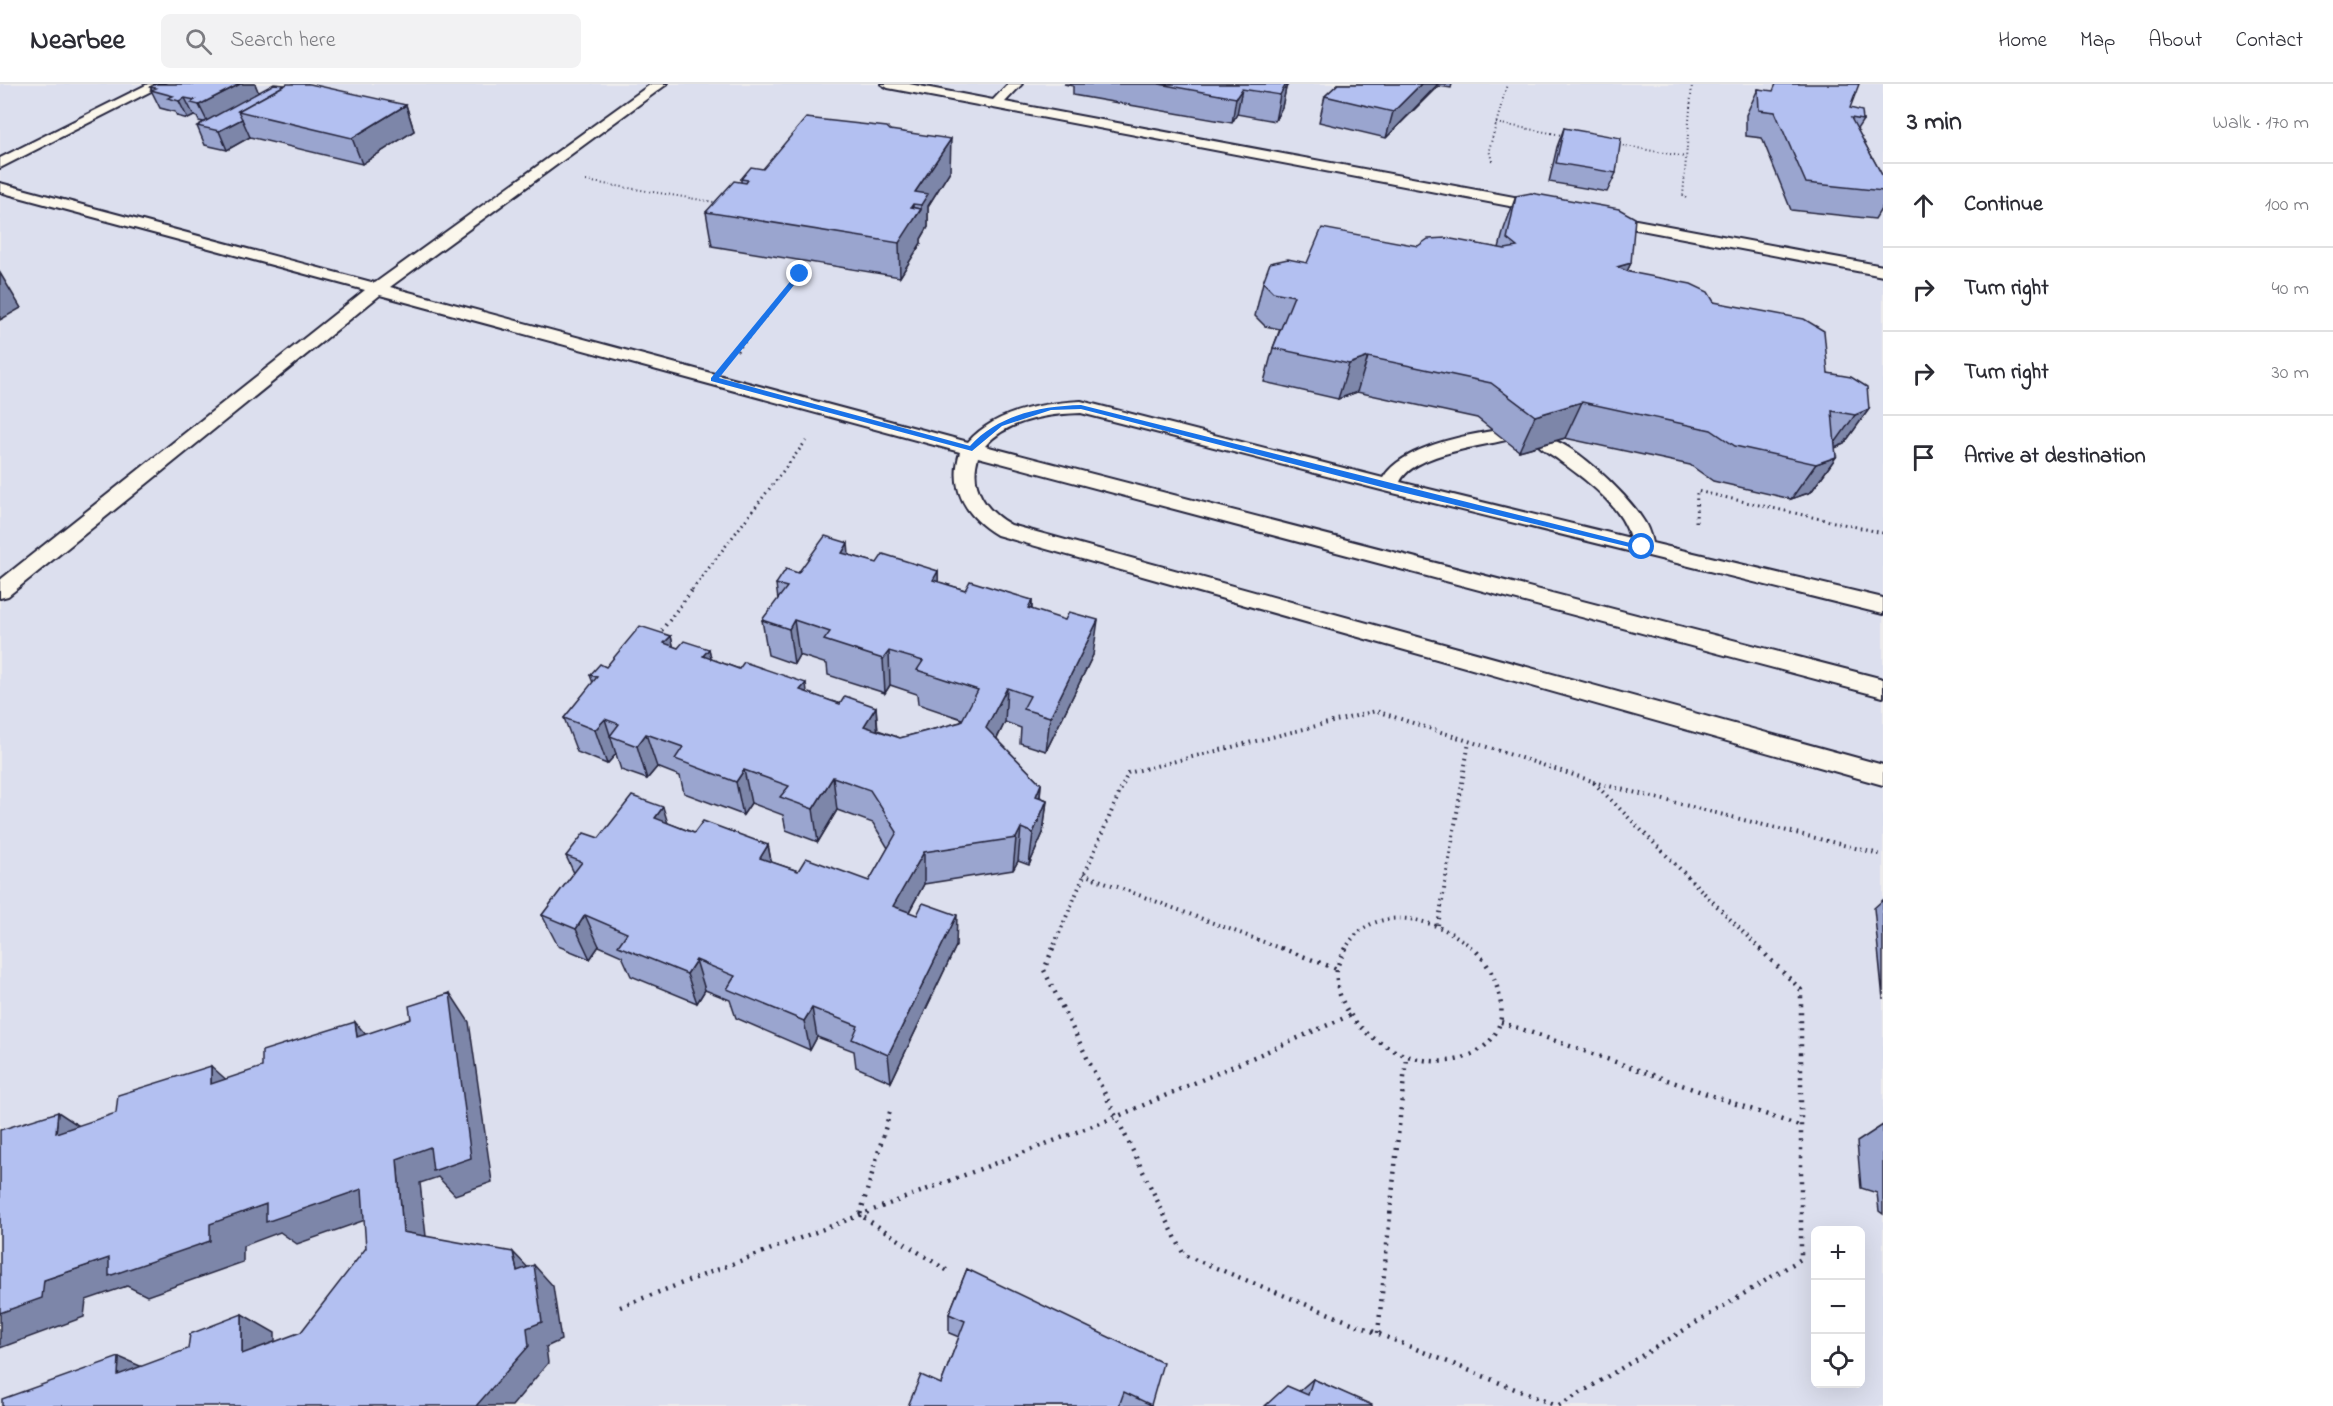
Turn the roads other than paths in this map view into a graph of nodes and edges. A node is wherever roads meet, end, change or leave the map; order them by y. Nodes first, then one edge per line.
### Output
1 (158, 84) edge
2 (659, 84) edge
3 (888, 84) edge
4 (1015, 84) edge
5 (996, 104) junction
6 (0, 164) edge
7 (0, 187) edge
8 (1557, 210) edge
9 (1592, 216) edge
10 (1883, 271) edge
11 (377, 289) junction
12 (1498, 435) edge
13 (1547, 443) edge
14 (972, 449) junction
15 (1389, 486) junction
16 (1642, 547) junction
17 (0, 591) edge
18 (1883, 606) edge
19 (1883, 688) edge
20 (1883, 774) edge

1 - 6 lane
2 - 11 lane
3 - 5 lane
4 - 5 lane
5 - 8 lane
7 - 11 lane
9 - 10 lane
11 - 14 lane
11 - 17 lane
12 - 15 lane
13 - 16 lane
14 - 15 lane
14 - 19 lane
14 - 20 lane
15 - 16 lane
16 - 18 lane

